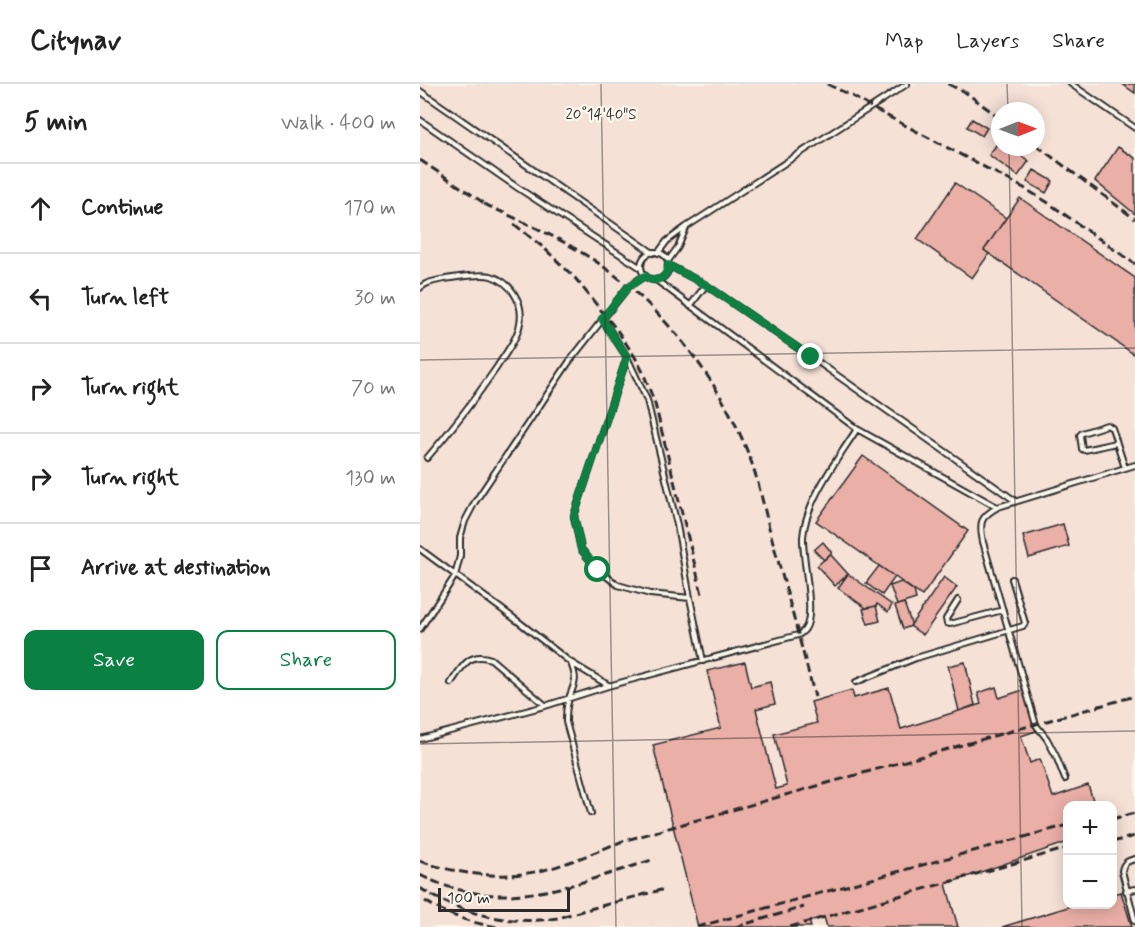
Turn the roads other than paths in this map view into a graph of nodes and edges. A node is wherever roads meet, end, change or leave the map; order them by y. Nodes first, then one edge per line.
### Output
1 (907, 84) edge
2 (1071, 84) edge
3 (420, 91) edge
4 (420, 120) edge
5 (1135, 128) edge
6 (686, 227) junction
7 (656, 253) junction
8 (668, 263) junction
9 (641, 268) junction
10 (645, 276) junction
11 (656, 280) junction
12 (706, 285) junction
13 (420, 288) edge
14 (690, 306) junction
15 (602, 319) junction
16 (627, 357) junction
17 (857, 429) junction
18 (1116, 443) junction
19 (427, 458) dead end
20 (1135, 465) edge
21 (1125, 468) junction
22 (1015, 501) junction
23 (998, 507) junction
24 (420, 549) edge
25 (455, 576) junction
26 (1012, 579) dead end
27 (690, 598) junction
28 (958, 600) dead end
29 (1003, 610) junction
30 (420, 629) edge
31 (1009, 630) junction
32 (703, 661) junction
33 (570, 663) junction
34 (856, 682) dead end
35 (451, 683) dead end
36 (608, 686) junction
37 (569, 698) junction
38 (545, 706) junction
39 (420, 739) edge
40 (1065, 779) dead end
41 (591, 813) dead end
42 (1135, 859) edge
43 (1135, 889) edge
44 (1126, 891) junction
45 (1135, 921) edge

1 - 6 lane
2 - 5 lane
3 - 7 lane
4 - 9 lane
6 - 7 lane
6 - 8 lane
7 - 8 lane
7 - 9 lane
8 - 11 lane
8 - 12 lane
9 - 10 lane
10 - 11 lane
10 - 15 lane
11 - 14 lane
12 - 14 lane
12 - 22 lane
13 - 19 lane
14 - 17 lane
15 - 16 lane
15 - 25 lane
16 - 27 lane
16 - 27 lane
17 - 23 lane
17 - 32 lane
18 - 18 lane
18 - 21 lane
20 - 21 lane
21 - 22 lane
22 - 23 lane
23 - 29 lane
24 - 25 lane
25 - 30 lane
25 - 33 lane
26 - 31 lane
27 - 32 lane
28 - 29 lane
29 - 31 lane
31 - 34 lane
31 - 40 lane
32 - 36 lane
33 - 36 lane
33 - 37 lane
35 - 38 lane
36 - 37 lane
37 - 38 lane
37 - 41 lane
38 - 39 lane
42 - 44 lane
43 - 44 lane
44 - 45 lane

